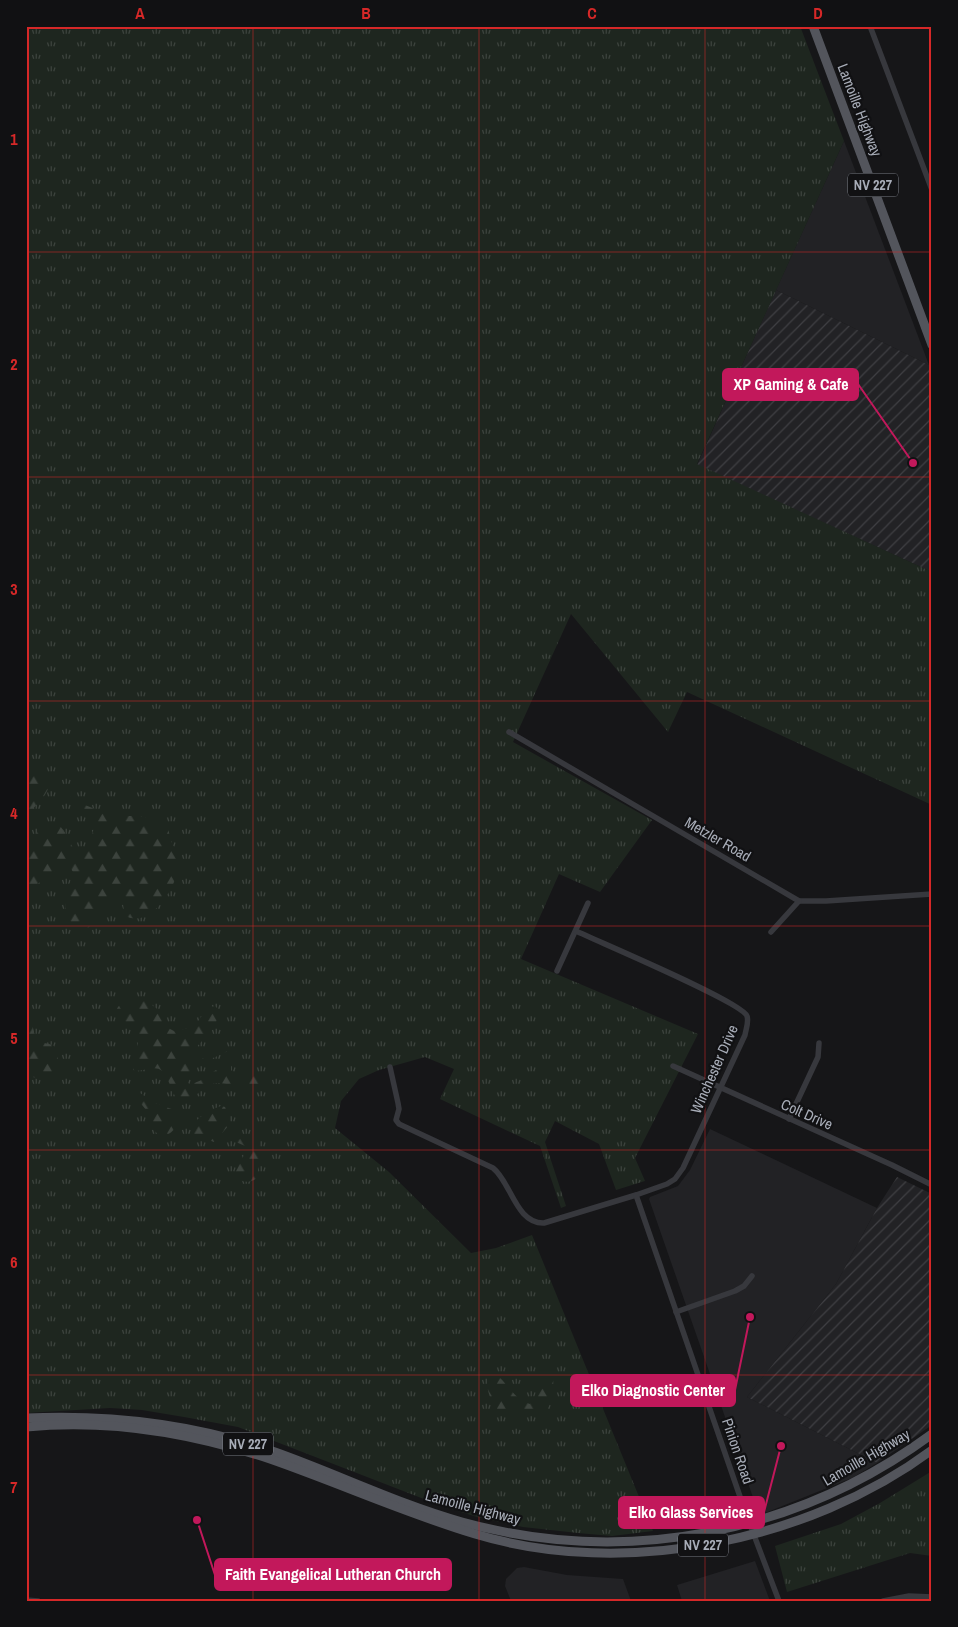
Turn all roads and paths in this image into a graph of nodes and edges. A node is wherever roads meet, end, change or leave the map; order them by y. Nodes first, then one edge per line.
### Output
1 (813, 26) edge
2 (870, 26) edge
3 (932, 190) edge
4 (932, 345) edge
5 (509, 732) dead end
6 (932, 894) edge
7 (799, 901) junction
8 (588, 903) dead end
9 (576, 931) junction
10 (772, 932) dead end
11 (557, 972) dead end
12 (819, 1043) dead end
13 (673, 1066) dead end
14 (390, 1067) dead end
15 (720, 1088) junction
16 (789, 1119) junction
17 (932, 1185) edge
18 (636, 1195) junction
19 (752, 1276) dead end
20 (676, 1312) junction
21 (26, 1418) edge
22 (26, 1427) edge
23 (932, 1434) edge
24 (932, 1450) edge
25 (750, 1523) junction
26 (754, 1533) junction
27 (932, 1597) edge
28 (26, 1600) edge
29 (38, 1601) edge
30 (779, 1601) edge
31 (883, 1601) edge

1 - 4 main road, Lamoille Highway / NV 227
2 - 3 street
5 - 7 street, Metzler Road
6 - 7 street
7 - 10 street
8 - 9 street
9 - 11 street
9 - 15 street, Winchester Drive
12 - 16 street
13 - 15 street, Colt Drive
14 - 18 street, Winchester Drive
15 - 16 street, Colt Drive
15 - 18 street, Winchester Drive
16 - 17 street, Colt Drive
18 - 20 street, Pinion Road
19 - 20 street
20 - 25 street, Pinion Road
21 - 25 main road, Lamoille Highway / NV 227
22 - 26 main road, Lamoille Highway / NV 227
23 - 25 main road, Lamoille Highway / NV 227
24 - 26 main road, Lamoille Highway / NV 227
25 - 26 street, Pinion Road
26 - 30 street, Pinion Road
27 - 31 street
28 - 29 street

